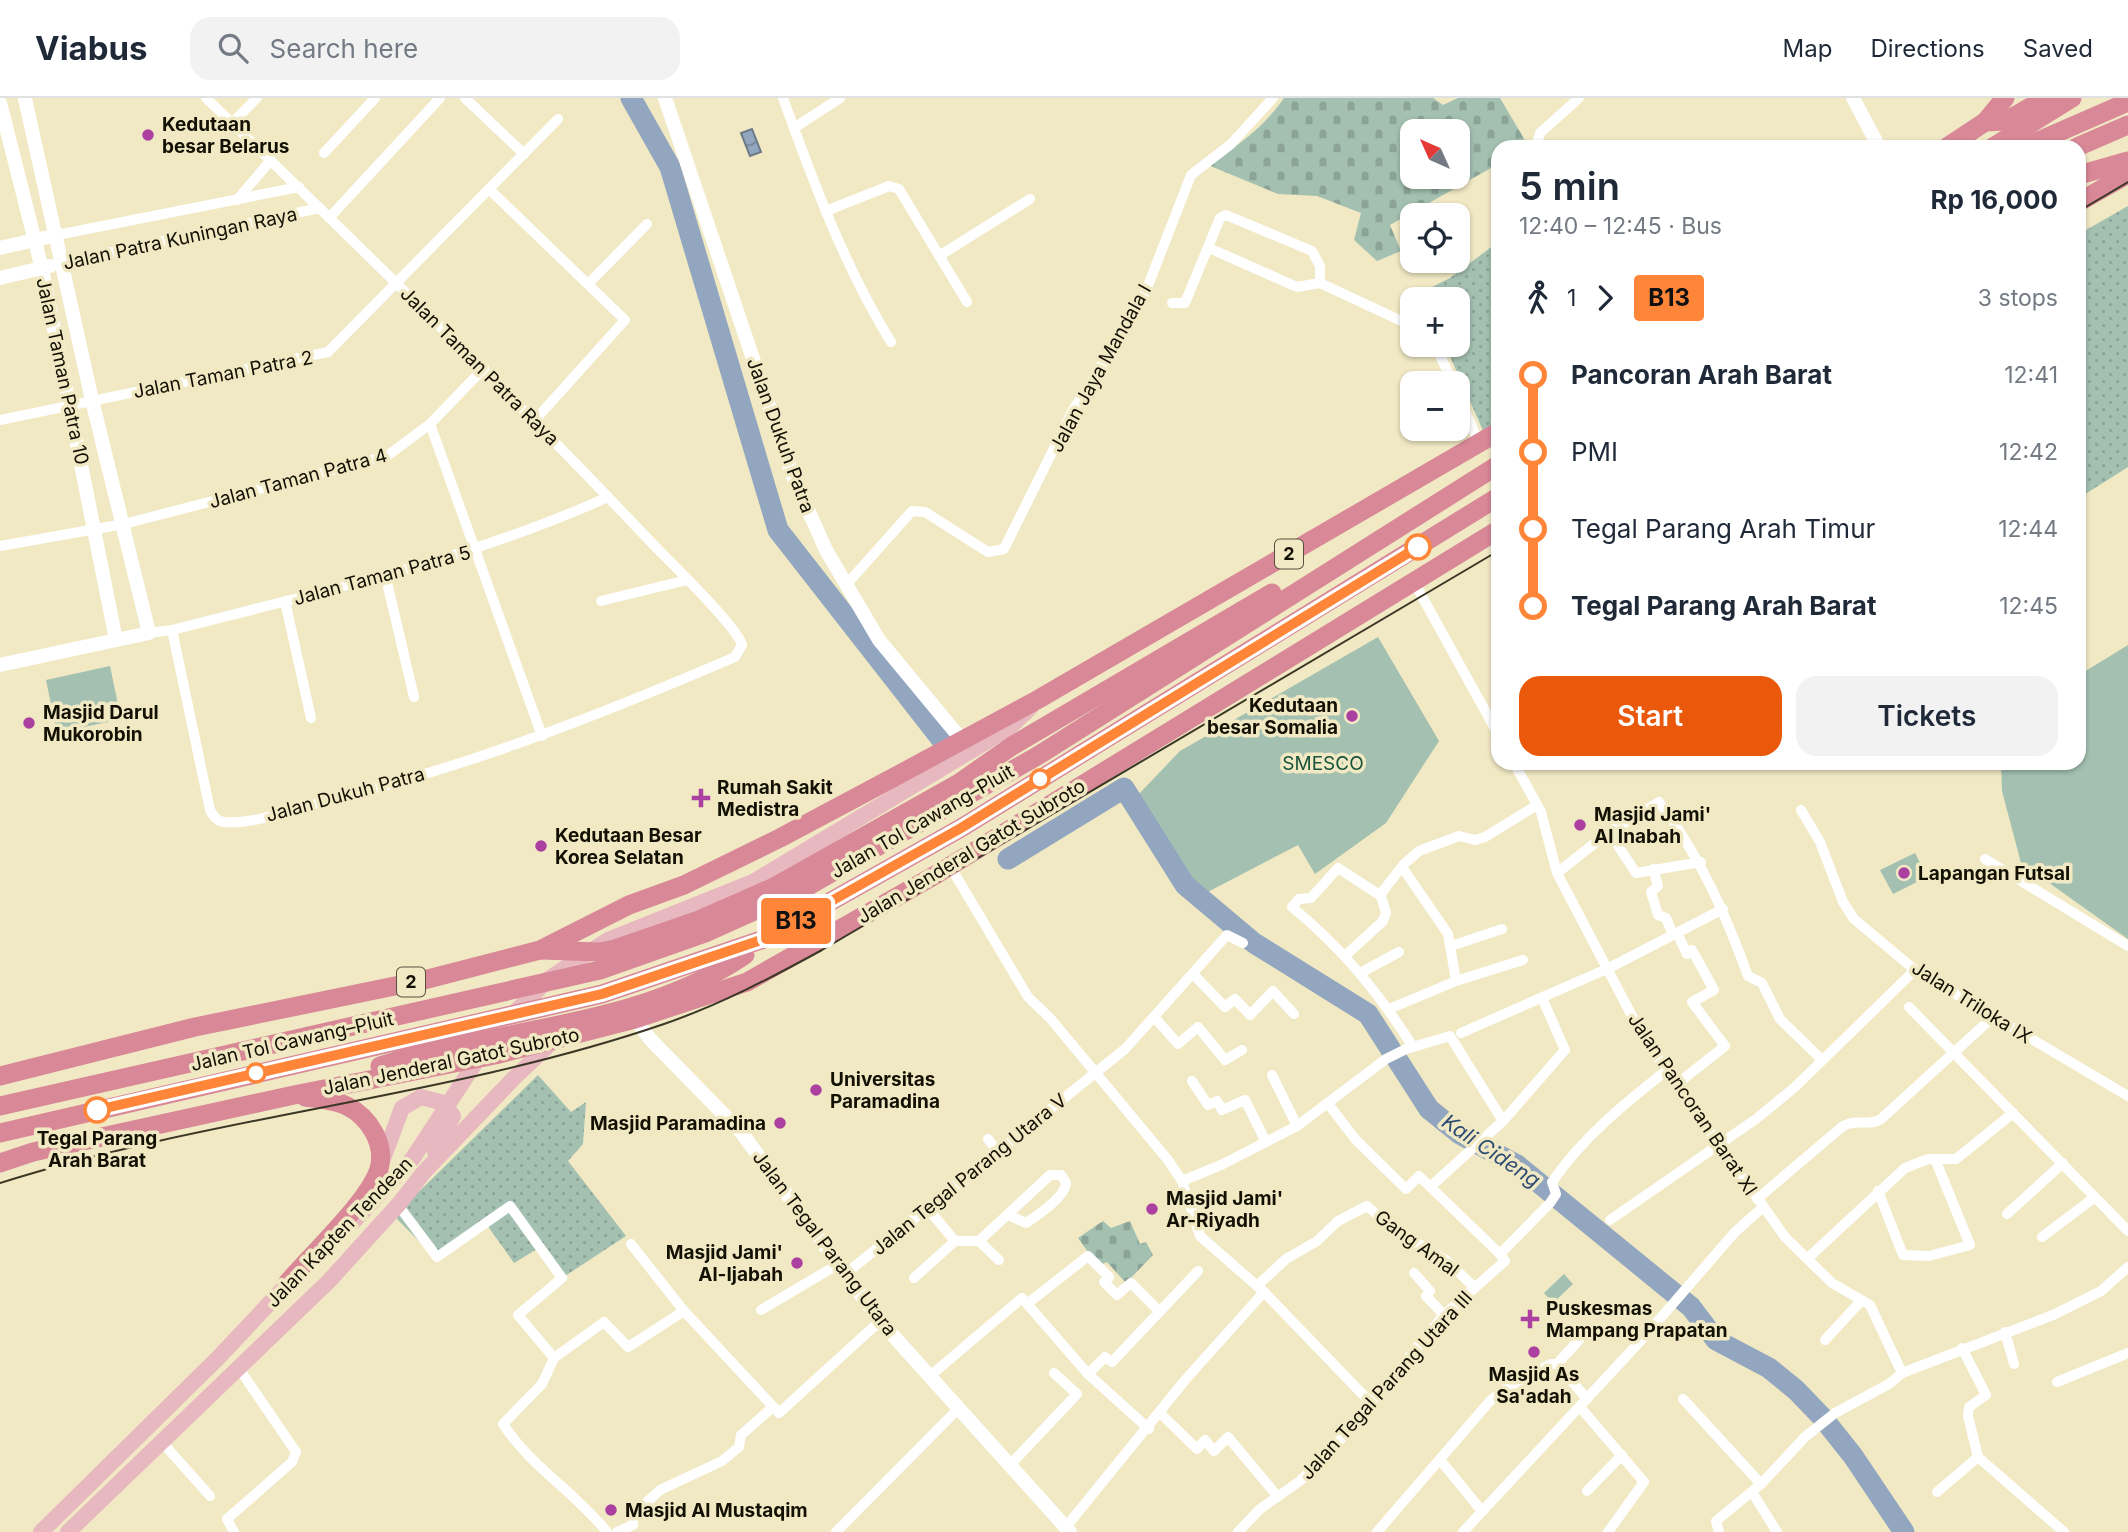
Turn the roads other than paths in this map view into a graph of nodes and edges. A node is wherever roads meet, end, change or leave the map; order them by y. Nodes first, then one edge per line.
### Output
1 (25, 98) edge
2 (206, 98) edge
3 (257, 98) edge
4 (375, 98) edge
5 (440, 98) edge
6 (465, 98) edge
7 (666, 98) edge
8 (783, 98) edge
9 (840, 98) edge
10 (1273, 98) edge
11 (1853, 98) edge
12 (2005, 98) edge
13 (2046, 98) edge
14 (2072, 98) edge
15 (1576, 99) edge
16 (2128, 102) edge
17 (0, 103) edge
18 (558, 120) dead end
19 (1985, 122) junction
20 (232, 123) junction
21 (2128, 125) edge
22 (794, 128) junction
23 (1538, 140) edge
24 (1875, 140) edge
25 (1958, 140) edge
26 (2004, 140) edge
27 (2041, 140) edge
28 (2086, 143) edge
29 (324, 153) dead end
30 (524, 154) junction
31 (271, 160) junction
32 (2128, 163) edge
33 (2086, 173) edge
34 (2128, 174) edge
35 (2086, 186) edge
36 (299, 187) junction
37 (489, 189) junction
38 (2086, 198) edge
39 (237, 200) junction
40 (1030, 200) dead end
41 (320, 208) junction
42 (826, 211) junction
43 (330, 217) junction
44 (647, 224) dead end
45 (57, 235) junction
46 (34, 240) junction
47 (0, 248) edge
48 (1209, 248) junction
49 (939, 256) junction
50 (64, 262) junction
51 (42, 269) junction
52 (0, 278) edge
53 (397, 282) junction
54 (1320, 283) junction
55 (588, 284) junction
56 (967, 302) dead end
57 (1172, 303) dead end
58 (1400, 320) edge
59 (891, 342) dead end
60 (484, 369) junction
61 (92, 400) junction
62 (71, 404) junction
63 (0, 420) edge
64 (535, 420) junction
65 (1470, 422) edge
66 (430, 424) junction
67 (1491, 436) edge
68 (1479, 443) junction
69 (1491, 469) edge
70 (608, 497) junction
71 (1491, 501) edge
72 (1429, 507) junction
73 (124, 524) junction
74 (94, 528) junction
75 (1491, 534) edge
76 (0, 545) edge
77 (477, 550) junction
78 (385, 574) junction
79 (687, 580) junction
80 (1414, 582) junction
81 (846, 585) junction
82 (285, 601) junction
83 (601, 601) dead end
84 (172, 630) junction
85 (149, 633) junction
86 (116, 640) junction
87 (742, 645) joint
88 (0, 665) edge
89 (414, 697) dead end
90 (1037, 699) junction
91 (311, 718) dead end
92 (1491, 721) edge
93 (542, 736) junction
94 (961, 739) junction
95 (1012, 747) junction
96 (1518, 770) edge
97 (1537, 804) junction
98 (1801, 810) dead end
99 (1609, 832) junction
100 (1985, 859) dead end
101 (1701, 862) junction
102 (950, 866) junction
103 (1402, 867) junction
104 (1653, 869) junction
105 (1557, 873) junction
106 (749, 883) junction
107 (1381, 896) junction
108 (1723, 909) junction
109 (1502, 929) dead end
110 (1675, 934) junction
111 (764, 939) junction
112 (1242, 943) dead end
113 (1451, 946) junction
114 (2128, 946) edge
115 (540, 950) junction
116 (1399, 952) dead end
117 (1346, 956) junction
118 (1523, 960) dead end
119 (1609, 968) junction
120 (1915, 970) junction
121 (1362, 972) junction
122 (1193, 974) junction
123 (1457, 981) junction
124 (1542, 998) junction
125 (1909, 1007) dead end
126 (1389, 1009) junction
127 (1294, 1014) dead end
128 (1994, 1016) junction
129 (1154, 1017) junction
130 (635, 1019) junction
131 (1455, 1035) junction
132 (553, 1041) junction
133 (1409, 1048) junction
134 (1242, 1050) dead end
135 (1956, 1053) junction
136 (1822, 1060) junction
137 (1667, 1070) junction
138 (1094, 1073) junction
139 (1272, 1074) dead end
140 (0, 1076) edge
141 (1192, 1081) dead end
142 (1677, 1084) junction
143 (302, 1093) junction
144 (2128, 1096) edge
145 (1329, 1105) junction
146 (0, 1106) edge
147 (2013, 1113) junction
148 (1503, 1121) junction
149 (1297, 1126) junction
150 (0, 1133) edge
151 (988, 1139) dead end
152 (1266, 1142) junction
153 (1720, 1146) junction
154 (997, 1151) junction
155 (33, 1152) junction
156 (0, 1154) edge
157 (1936, 1159) junction
158 (0, 1163) edge
159 (2063, 1163) junction
160 (378, 1170) junction
161 (424, 1172) junction
162 (1182, 1181) junction
163 (1430, 1187) junction
164 (1878, 1191) junction
165 (2095, 1197) junction
166 (1760, 1203) junction
167 (398, 1205) junction
168 (928, 1209) junction
169 (2007, 1214) dead end
170 (1008, 1215) junction
171 (1611, 1220) dead end
172 (2128, 1231) edge
173 (2042, 1237) dead end
174 (955, 1241) junction
175 (979, 1241) junction
176 (631, 1244) dead end
177 (1500, 1254) junction
178 (1808, 1258) junction
179 (999, 1259) dead end
180 (2128, 1267) edge
181 (841, 1270) junction
182 (1198, 1270) dead end
183 (1414, 1273) dead end
184 (914, 1278) dead end
185 (288, 1282) junction
186 (1474, 1287) junction
187 (1261, 1289) junction
188 (1861, 1301) junction
189 (1027, 1304) junction
190 (761, 1310) dead end
191 (684, 1311) junction
192 (1159, 1311) junction
193 (1444, 1315) junction
194 (880, 1321) junction
195 (2005, 1332) junction
196 (1579, 1340) dead end
197 (1825, 1340) dead end
198 (1962, 1348) junction
199 (2128, 1353) edge
200 (554, 1358) junction
201 (1557, 1364) junction
202 (2014, 1364) dead end
203 (238, 1367) junction
204 (1054, 1373) dead end
205 (1902, 1373) junction
206 (1088, 1374) junction
207 (930, 1376) junction
208 (2057, 1382) dead end
209 (1683, 1399) dead end
210 (1370, 1402) junction
211 (1583, 1403) junction
212 (774, 1407) junction
213 (959, 1408) junction
214 (1160, 1413) junction
215 (1149, 1429) junction
216 (161, 1441) junction
217 (1622, 1455) junction
218 (1978, 1457) junction
219 (1441, 1461) junction
220 (1010, 1465) junction
221 (1757, 1488) junction
222 (1587, 1491) dead end
223 (1937, 1492) dead end
224 (210, 1496) dead end
225 (1278, 1497) junction
226 (1481, 1510) junction
227 (76, 1530) edge
228 (1068, 1530) edge
229 (41, 1532) edge
230 (234, 1532) edge
231 (607, 1532) edge
232 (617, 1532) edge
233 (836, 1532) edge
234 (1238, 1532) edge
235 (1377, 1532) edge
236 (1463, 1532) edge
237 (1608, 1532) edge
238 (1719, 1532) edge
239 (1777, 1532) edge
240 (2064, 1532) edge

1 - 17 street
1 - 45 street, Jalan Taman Patra 10
2 - 20 street, Jalan Taman Patra Raya
3 - 20 street
4 - 29 street
5 - 43 street
6 - 30 street
7 - 81 street, Jalan Dukuh Patra
8 - 22 street
9 - 22 street
10 - 81 street, Jalan Jaya Mandala I
11 - 24 street
12 - 19 highway
13 - 19 highway
14 - 26 highway
15 - 23 street
16 - 27 highway
17 - 46 street, Jalan Taman Patra 10
18 - 30 street, Jalan Taman Patra 2
19 - 25 highway
20 - 31 street, Jalan Taman Patra Raya
21 - 28 highway
22 - 42 street
30 - 37 street, Jalan Taman Patra 2
31 - 36 street, Jalan Taman Patra Raya
31 - 39 street
32 - 33 highway
32 - 35 highway
34 - 38 highway
36 - 39 street, Jalan Patra Kuningan Raya
36 - 41 street, Jalan Taman Patra Raya
37 - 53 street, Jalan Taman Patra 2
37 - 55 street
39 - 45 street, Jalan Patra Kuningan Raya
40 - 49 street
41 - 43 street, Jalan Taman Patra Raya
41 - 50 street, Jalan Patra Kuningan Raya
42 - 49 street
42 - 59 street
43 - 53 street, Jalan Taman Patra Raya
44 - 55 street
45 - 46 street, Jalan Patra Kuningan Raya
45 - 50 street, Jalan Taman Patra 10
46 - 47 street, Jalan Patra Kuningan Raya
46 - 51 street, Jalan Taman Patra 10
48 - 54 street
48 - 54 street
48 - 57 street
49 - 56 street
50 - 51 street, Jalan Patra Kuningan Raya
50 - 61 street, Jalan Taman Patra 10
51 - 52 street, Jalan Patra Kuningan Raya
51 - 62 street, Jalan Taman Patra 10
53 - 60 street, Jalan Taman Patra Raya
53 - 61 street, Jalan Taman Patra 2
54 - 58 street
55 - 64 street
60 - 64 street, Jalan Taman Patra Raya
60 - 66 street, Jalan Taman Patra 4
61 - 62 street, Jalan Taman Patra 2
61 - 73 street, Jalan Taman Patra 10
62 - 63 street, Jalan Taman Patra 2
62 - 74 street, Jalan Taman Patra 10
64 - 70 street, Jalan Taman Patra Raya
65 - 68 street
66 - 73 street, Jalan Taman Patra 4
66 - 77 street
67 - 68 highway, 2
68 - 90 highway, 2
69 - 72 highway, Jalan Tol Cawang–Pluit
70 - 77 street, Jalan Taman Patra 5
70 - 79 street, Jalan Taman Patra Raya
71 - 111 highway, Jalan Tol Cawang–Pluit
72 - 95 highway
72 - 146 highway, Jalan Tol Cawang–Pluit
73 - 74 street, Jalan Taman Patra 4
73 - 85 street, Jalan Taman Patra 10
74 - 76 street, Jalan Taman Patra 4
74 - 86 street, Jalan Taman Patra 10
75 - 80 highway, Jalan Jenderal Gatot Subroto
77 - 78 street, Jalan Taman Patra 5
77 - 93 street
78 - 82 street, Jalan Taman Patra 5
78 - 89 street
79 - 83 street
79 - 87 street, Jalan Taman Patra Raya
80 - 92 street
80 - 102 highway, Jalan Jenderal Gatot Subroto
81 - 94 street, Jalan Dukuh Patra
82 - 84 street, Jalan Taman Patra 5
82 - 91 street
84 - 85 street, Jalan Taman Patra 5
84 - 93 street, Jalan Dukuh Patra
85 - 86 street
86 - 88 street
87 - 93 street, Jalan Dukuh Patra
90 - 94 highway, 2
90 - 106 main road
94 - 115 highway, 2
95 - 106 highway
95 - 115 highway
96 - 97 street, Jalan Pancoran Barat XI
97 - 103 street
97 - 105 street, Jalan Pancoran Barat XI
98 - 120 street, Jalan Triloka IX
99 - 101 street
99 - 104 street
99 - 105 street
100 - 114 street
101 - 104 street
101 - 108 street
102 - 130 highway, Jalan Jenderal Gatot Subroto
102 - 138 street
103 - 107 street
103 - 113 street
104 - 110 street
105 - 119 street, Jalan Pancoran Barat XI
106 - 185 main road, Jalan Kapten Tendean
107 - 117 street
107 - 117 street
108 - 110 street
108 - 136 street
109 - 113 street
110 - 119 street
110 - 142 street
111 - 143 highway
111 - 150 highway, Jalan Tol Cawang–Pluit
112 - 122 street, Jalan Tegal Parang Utara V
113 - 123 street
115 - 140 highway, 2
116 - 121 street
117 - 121 street
118 - 123 street
119 - 124 street
119 - 137 street, Jalan Pancoran Barat XI
120 - 128 street, Jalan Triloka IX
120 - 136 street
121 - 126 street
122 - 127 street
122 - 129 street, Jalan Tegal Parang Utara V
123 - 126 street
124 - 131 street
124 - 148 street
125 - 135 street
126 - 133 street
128 - 135 street
128 - 144 street, Jalan Triloka IX
129 - 134 street
129 - 138 street, Jalan Tegal Parang Utara V
130 - 132 highway, Jalan Jenderal Gatot Subroto
130 - 181 street, Jalan Tegal Parang Utara
131 - 133 street
131 - 148 street
132 - 143 highway, Jalan Jenderal Gatot Subroto
132 - 161 main road, Jalan Kapten Tendean
133 - 145 street
135 - 147 street
135 - 166 street
136 - 153 street
137 - 142 street, Jalan Pancoran Barat XI
137 - 177 street, Jalan Tegal Parang Utara III
138 - 154 street, Jalan Tegal Parang Utara V
138 - 162 street
139 - 149 street
141 - 152 street
142 - 153 street, Jalan Pancoran Barat XI
143 - 155 highway, Jalan Jenderal Gatot Subroto
143 - 160 highway
145 - 149 street
145 - 163 street
147 - 157 street
147 - 159 street
148 - 163 street
149 - 152 street
151 - 154 street
152 - 162 street
153 - 166 street, Jalan Pancoran Barat XI
153 - 171 street
154 - 168 street, Jalan Tegal Parang Utara V
155 - 156 highway, Jalan Jenderal Gatot Subroto
155 - 158 highway, Jalan Jenderal Gatot Subroto
157 - 164 street
157 - 164 street
159 - 165 street
159 - 169 street
160 - 161 main road
160 - 185 highway
161 - 167 main road, Jalan Kapten Tendean
162 - 187 street
163 - 177 street
164 - 178 street
165 - 172 street
165 - 173 street
166 - 178 street, Jalan Pancoran Barat XI
166 - 211 street
167 - 200 street
167 - 203 main road, Jalan Kapten Tendean
168 - 174 street
168 - 181 street, Jalan Tegal Parang Utara V
170 - 170 street
170 - 175 street
174 - 175 street
174 - 184 street
175 - 179 street
176 - 191 street
177 - 186 street, Jalan Tegal Parang Utara III
178 - 188 street, Jalan Pancoran Barat XI
180 - 195 street
181 - 190 street, Jalan Tegal Parang Utara V
181 - 194 street, Jalan Tegal Parang Utara
182 - 192 street
183 - 193 street
185 - 229 main road, Jalan Kapten Tendean
186 - 187 street, Gang Amal
186 - 193 street, Jalan Tegal Parang Utara III
187 - 210 street
187 - 214 street
188 - 197 street
188 - 205 street, Jalan Pancoran Barat XI
189 - 192 street
189 - 206 street
189 - 207 street
191 - 200 street
191 - 212 street
192 - 206 street
193 - 210 street, Jalan Tegal Parang Utara III
194 - 207 street, Jalan Tegal Parang Utara
194 - 212 street
195 - 198 street
195 - 202 street
196 - 201 street
198 - 205 street
198 - 218 street
199 - 208 street
200 - 231 street
201 - 211 street
201 - 219 street
203 - 216 main road, Jalan Kapten Tendean
203 - 230 street
204 - 220 street
205 - 221 street
206 - 215 street
207 - 213 street, Jalan Tegal Parang Utara
209 - 221 street
210 - 225 street, Jalan Tegal Parang Utara III
211 - 217 street
211 - 226 street
212 - 232 street
213 - 220 street, Jalan Tegal Parang Utara
213 - 233 street
214 - 215 street
214 - 225 street
215 - 228 street
216 - 224 street
216 - 227 main road, Jalan Kapten Tendean
217 - 222 street
217 - 237 street
218 - 223 street
218 - 240 street
219 - 226 street
219 - 235 street
220 - 228 street, Jalan Tegal Parang Utara
221 - 238 street
221 - 239 street
225 - 234 street, Jalan Tegal Parang Utara III
226 - 236 street

